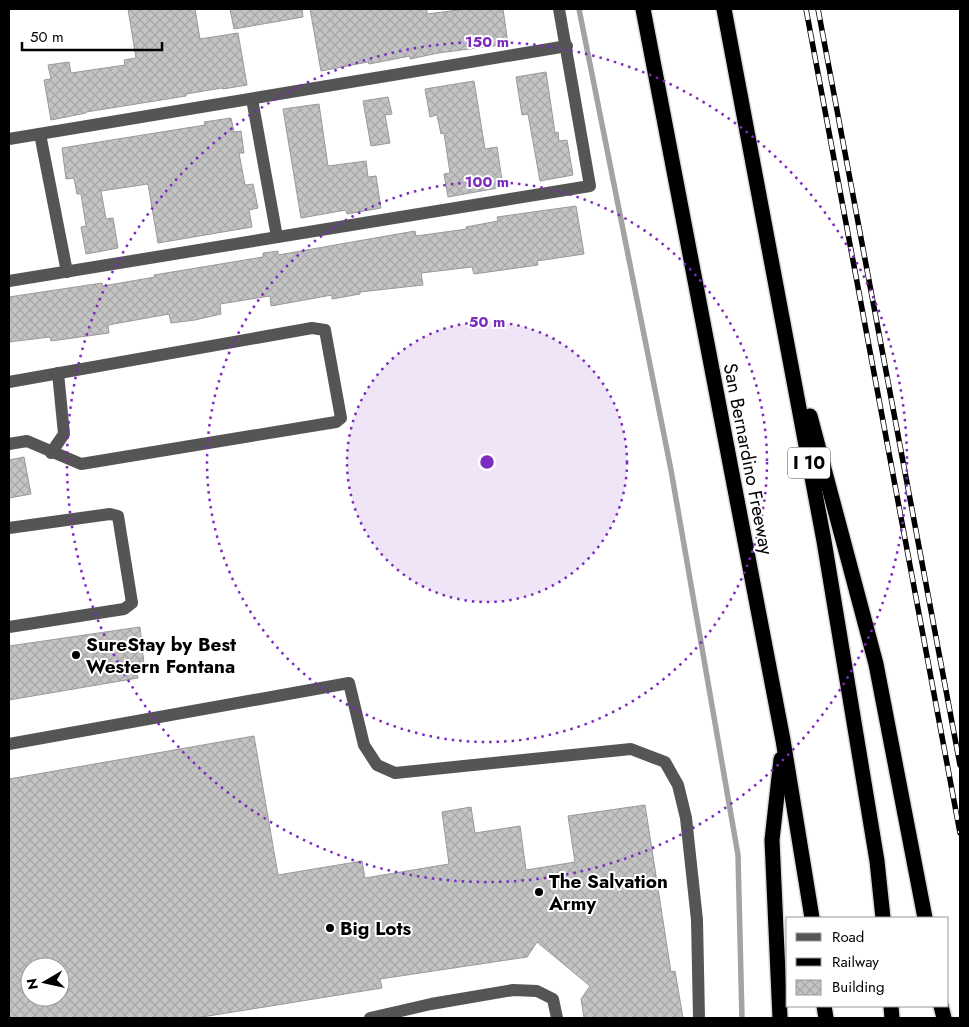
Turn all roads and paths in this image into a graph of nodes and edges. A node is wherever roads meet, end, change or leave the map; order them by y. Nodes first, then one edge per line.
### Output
1 (559, 9) edge
2 (643, 9) edge
3 (724, 9) edge
4 (566, 46) junction
5 (252, 98) junction
6 (40, 134) junction
7 (9, 139) edge
8 (276, 237) junction
9 (67, 272) junction
10 (9, 281) edge
11 (779, 303) junction
12 (58, 374) junction
13 (9, 382) edge
14 (9, 444) edge
15 (51, 453) junction
16 (9, 528) edge
17 (9, 627) edge
18 (783, 740) junction
19 (9, 744) edge
20 (812, 917) edge
21 (882, 917) edge
22 (925, 917) edge
23 (370, 1018) edge
24 (557, 1018) edge
25 (699, 1018) edge
26 (780, 1018) edge

1 - 4 lane
2 - 18 highway, San Bernardino Freeway
3 - 11 highway, I 10
4 - 5 lane
4 - 8 lane
5 - 6 lane
5 - 8 lane
6 - 7 lane
6 - 9 lane
8 - 9 lane
9 - 10 lane
11 - 21 highway, I 10
11 - 22 highway
12 - 13 lane
12 - 15 lane
12 - 15 lane
14 - 15 lane
16 - 17 lane
18 - 20 highway, San Bernardino Freeway
18 - 26 highway
19 - 25 lane
23 - 24 lane

